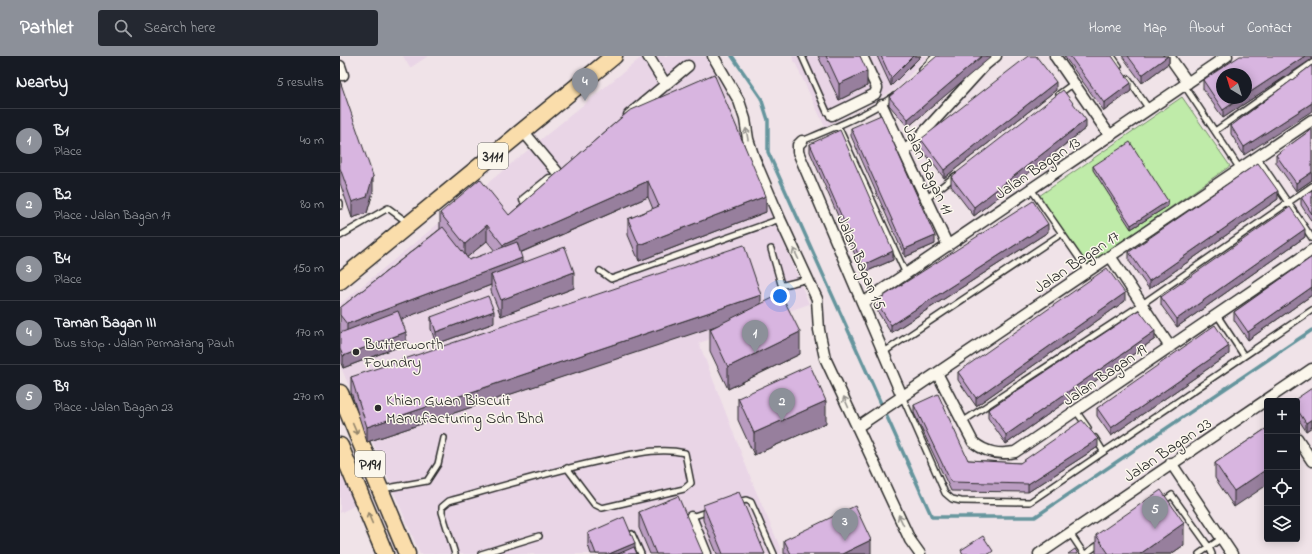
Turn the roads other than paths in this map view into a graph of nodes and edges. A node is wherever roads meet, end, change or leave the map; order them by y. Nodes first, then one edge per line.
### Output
1 (614, 56) edge
2 (648, 56) edge
3 (713, 56) edge
4 (802, 56) edge
5 (862, 56) edge
6 (935, 56) edge
7 (996, 56) edge
8 (1055, 56) edge
9 (1112, 56) edge
10 (1169, 56) edge
11 (1226, 56) edge
12 (1312, 63) edge
13 (688, 66) dead end
14 (917, 76) edge
15 (1074, 83) junction
16 (1186, 84) junction
17 (666, 85) junction
18 (897, 94) edge
19 (1055, 98) edge
20 (882, 104) junction
21 (1149, 109) junction
22 (832, 115) joint
23 (624, 119) edge
24 (1312, 120) edge
25 (838, 126) junction
26 (523, 131) junction
27 (1215, 132) junction
28 (1110, 136) junction
29 (802, 141) joint
30 (904, 152) junction
31 (1257, 157) junction
32 (1240, 168) junction
33 (957, 175) edge
34 (1312, 186) edge
35 (1031, 189) junction
36 (926, 199) junction
37 (525, 200) edge
38 (340, 202) edge
39 (1288, 202) junction
40 (340, 206) edge
41 (780, 218) junction
42 (410, 224) junction
43 (1061, 234) junction
44 (340, 236) edge
45 (1312, 238) edge
46 (948, 246) junction
47 (771, 249) dead end
48 (1312, 250) edge
49 (372, 255) junction
50 (1110, 256) junction
51 (340, 266) edge
52 (600, 271) dead end
53 (1088, 271) junction
54 (906, 274) junction
55 (808, 278) junction
56 (340, 281) edge
57 (863, 304) junction
58 (1142, 304) junction
59 (1312, 310) edge
60 (1217, 315) junction
61 (1170, 347) junction
62 (884, 352) junction
63 (1244, 356) junction
64 (1312, 368) edge
65 (937, 373) junction
66 (340, 393) edge
67 (902, 396) junction
68 (1272, 398) edge
69 (1264, 403) edge
70 (1076, 411) junction
71 (962, 422) junction
72 (856, 427) junction
73 (444, 438) dead end
74 (1300, 443) edge
75 (340, 446) edge
76 (1103, 451) junction
77 (1312, 461) edge
78 (1171, 463) junction
79 (567, 468) junction
80 (381, 490) junction
81 (732, 504) edge
82 (1153, 508) edge
83 (712, 511) edge
84 (691, 517) joint
85 (1070, 533) junction
86 (632, 534) edge
87 (540, 536) dead end
88 (1222, 538) junction
89 (1104, 541) edge
90 (1209, 547) junction
91 (385, 554) edge
92 (407, 554) edge
93 (454, 554) edge
94 (481, 554) edge
95 (641, 554) edge
96 (706, 554) edge
97 (774, 554) edge
98 (920, 554) edge
99 (1039, 554) edge
100 (1085, 554) edge
101 (1199, 554) edge
102 (1212, 554) edge
103 (1232, 554) edge

1 - 26 main road, 3111
2 - 17 street
41 -> 3 street
4 - 22 lane
5 - 22 street
6 - 14 lane
7 - 30 street
8 - 15 street
9 - 21 lane
10 - 16 street
11 - 16 street, Jalan Bagan 13
12 - 27 lane
13 - 17 street
15 - 19 lane
15 - 28 street
16 - 21 street, Jalan Bagan 13
16 - 27 lane
17 - 23 street
18 - 20 lane
20 - 25 lane
20 - 30 street, Jalan Bagan 11
21 - 28 street, Jalan Bagan 13
24 - 31 street, Jalan Bagan 17
25 - 29 lane
25 - 54 lane
26 - 37 street
26 - 42 main road, 3111
27 - 32 lane
28 - 35 street, Jalan Bagan 13
29 - 57 street, Jalan Bagan 15
30 - 36 street, Jalan Bagan 11
31 - 32 street, Jalan Bagan 17
31 - 39 lane
32 - 50 street, Jalan Bagan 17
33 - 36 lane
34 - 39 lane
35 - 43 lane
35 - 46 street, Jalan Bagan 13
36 - 46 street, Jalan Bagan 11
38 - 40 lane
39 - 45 lane
39 - 58 lane
41 - 52 lane
55 -> 41 street
42 - 44 lane
42 - 49 main road, 3111
43 - 53 lane
43 - 62 lane
46 - 54 street, Jalan Bagan 13
47 - 55 lane
48 - 60 street, Jalan Bagan 19
49 - 51 main road
49 - 56 main road, 3111
50 - 53 street, Jalan Bagan 17
50 - 58 street
53 - 65 street, Jalan Bagan 17
54 - 57 street, Jalan Bagan 13
72 -> 55 street
57 - 62 street, Jalan Bagan 15
58 - 61 street
58 - 71 lane
59 - 63 lane
60 - 61 street, Jalan Bagan 19
60 - 63 lane
61 - 70 street, Jalan Bagan 19
62 - 67 street, Jalan Bagan 15
63 - 76 lane
64 - 68 street, Jalan Bagan 23
65 - 67 street, Jalan Bagan 17
65 - 71 street, Jalan Bagan 19
66 -> 80 main road, P191
67 - 72 street, Jalan Bagan 17
67 - 76 lane
69 - 78 street, Jalan Bagan 23
70 - 71 street, Jalan Bagan 19
70 - 76 lane
98 -> 72 street
73 - 80 lane
74 - 77 street
91 -> 75 main road, P191
78 - 85 street, Jalan Bagan 23
78 - 88 street
79 - 79 lane
79 - 93 lane
80 - 92 main road, P191
81 - 97 lane
82 - 90 lane
83 - 84 lane
84 - 96 street
85 - 99 street, Jalan Bagan 23
85 - 100 lane
86 - 95 lane
87 - 94 lane
88 - 90 lane
88 - 103 street
89 - 100 lane
90 - 101 lane
90 - 102 lane

